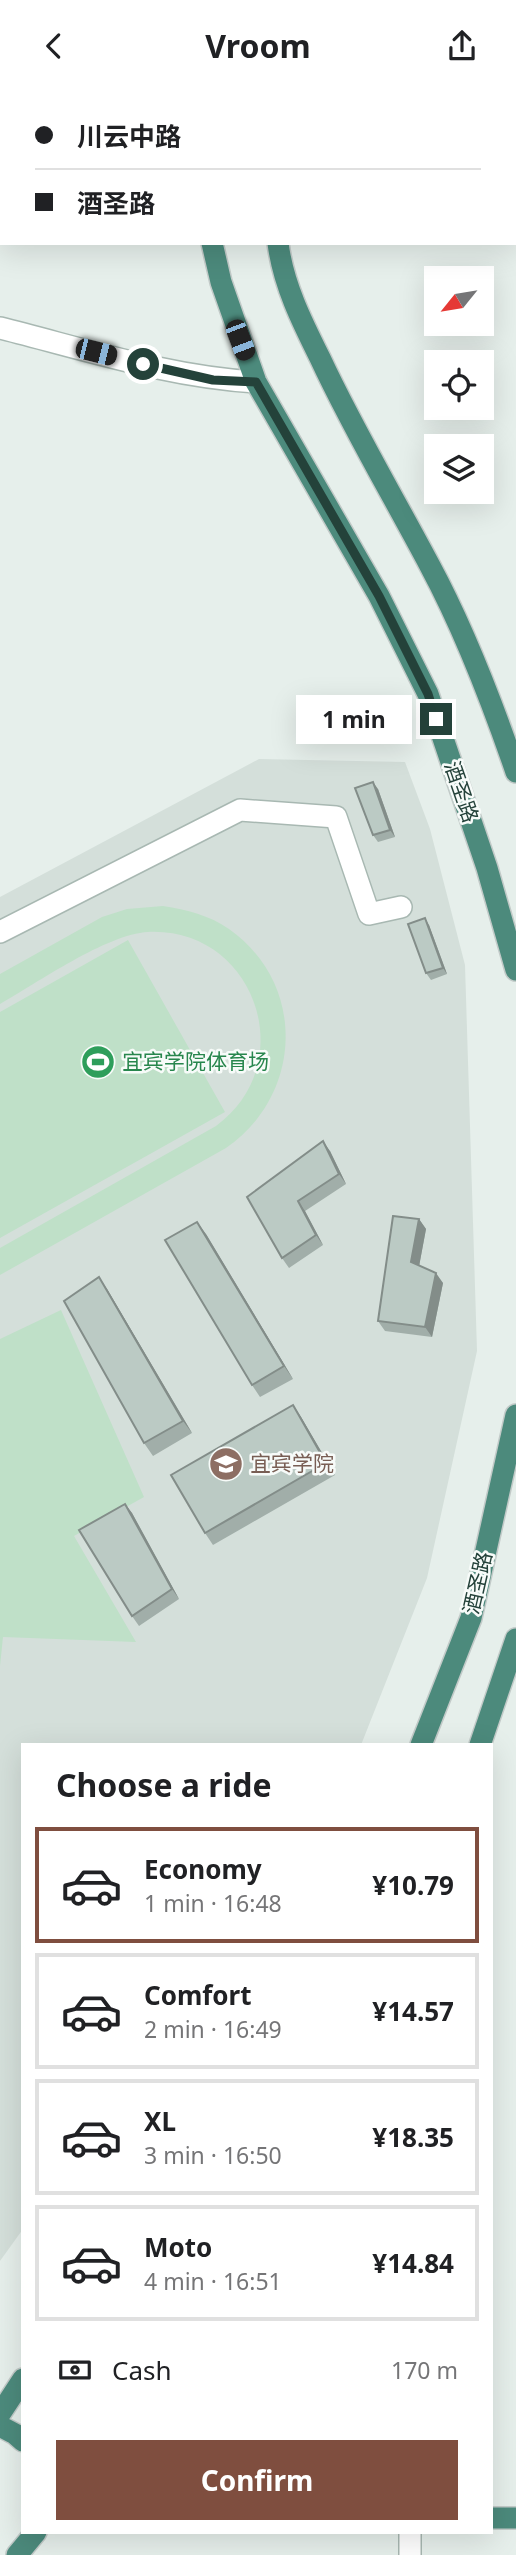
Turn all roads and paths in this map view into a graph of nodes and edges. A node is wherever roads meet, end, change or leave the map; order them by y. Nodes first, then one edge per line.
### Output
1 (212, 245) edge
2 (278, 245) edge
3 (0, 328) edge
4 (256, 382) junction
5 (514, 763) edge
6 (401, 908) dead end
7 (0, 932) edge
8 (516, 970) edge
9 (516, 1415) edge
10 (516, 1639) edge
11 (422, 1743) edge
12 (481, 1743) edge
13 (21, 2382) edge
14 (0, 2413) edge
15 (0, 2425) edge
16 (21, 2439) edge
17 (493, 2518) edge
18 (516, 2518) edge
19 (34, 2534) edge
20 (410, 2534) edge
21 (18, 2555) edge
22 (410, 2555) edge

1 - 4 highway, 酒圣路
2 - 5 highway
3 - 4 street
4 - 8 highway, 酒圣路
6 - 7 street
9 - 11 highway, 酒圣路
10 - 12 highway
13 - 14 highway
15 - 16 highway
17 - 18 highway
19 - 21 highway
20 - 22 street

